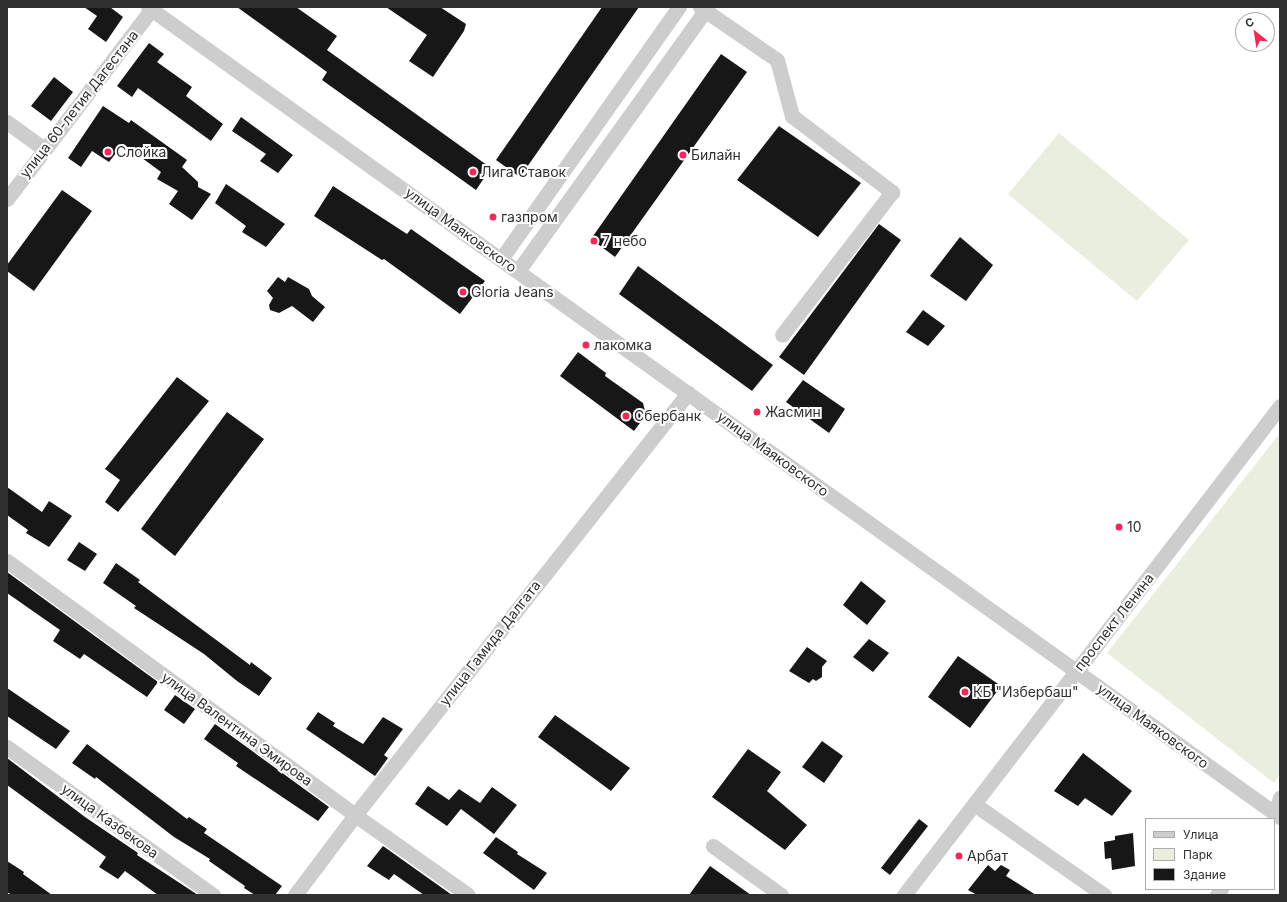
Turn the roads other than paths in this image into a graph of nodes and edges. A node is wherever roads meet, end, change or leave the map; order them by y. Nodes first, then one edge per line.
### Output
1 (679, 7) edge
2 (150, 8) edge
3 (704, 8) edge
4 (7, 122) edge
5 (44, 149) junction
6 (7, 199) edge
7 (501, 259) junction
8 (518, 271) junction
9 (782, 335) dead end
10 (688, 393) junction
11 (1280, 406) edge
12 (7, 561) edge
13 (1076, 671) junction
14 (7, 747) edge
15 (1280, 798) edge
16 (974, 804) junction
17 (355, 815) junction
18 (1277, 815) edge
19 (713, 846) dead end
20 (213, 895) edge
21 (295, 895) edge
22 (468, 895) edge
23 (781, 895) edge
24 (904, 895) edge
25 (1104, 895) edge

1 - 7 street
2 - 5 street, улица 60-летия Дагестана
2 - 7 street, улица Маяковского
3 - 8 street
3 - 9 street
4 - 5 street
5 - 6 street, улица 60-летия Дагестана
7 - 8 street, улица Маяковского
8 - 10 street, улица Маяковского
10 - 13 street, улица Маяковского
10 - 17 street, улица Гамида Далгата
11 - 13 street, проспект Ленина
12 - 17 street, улица Валентина Эмирова
13 - 16 street, проспект Ленина
13 - 18 street, улица Маяковского
14 - 20 street, улица Казбекова
15 - 18 street
16 - 24 street, проспект Ленина
16 - 25 street
17 - 21 street, улица Гамида Далгата
17 - 22 street, улица Валентина Эмирова
19 - 23 street

